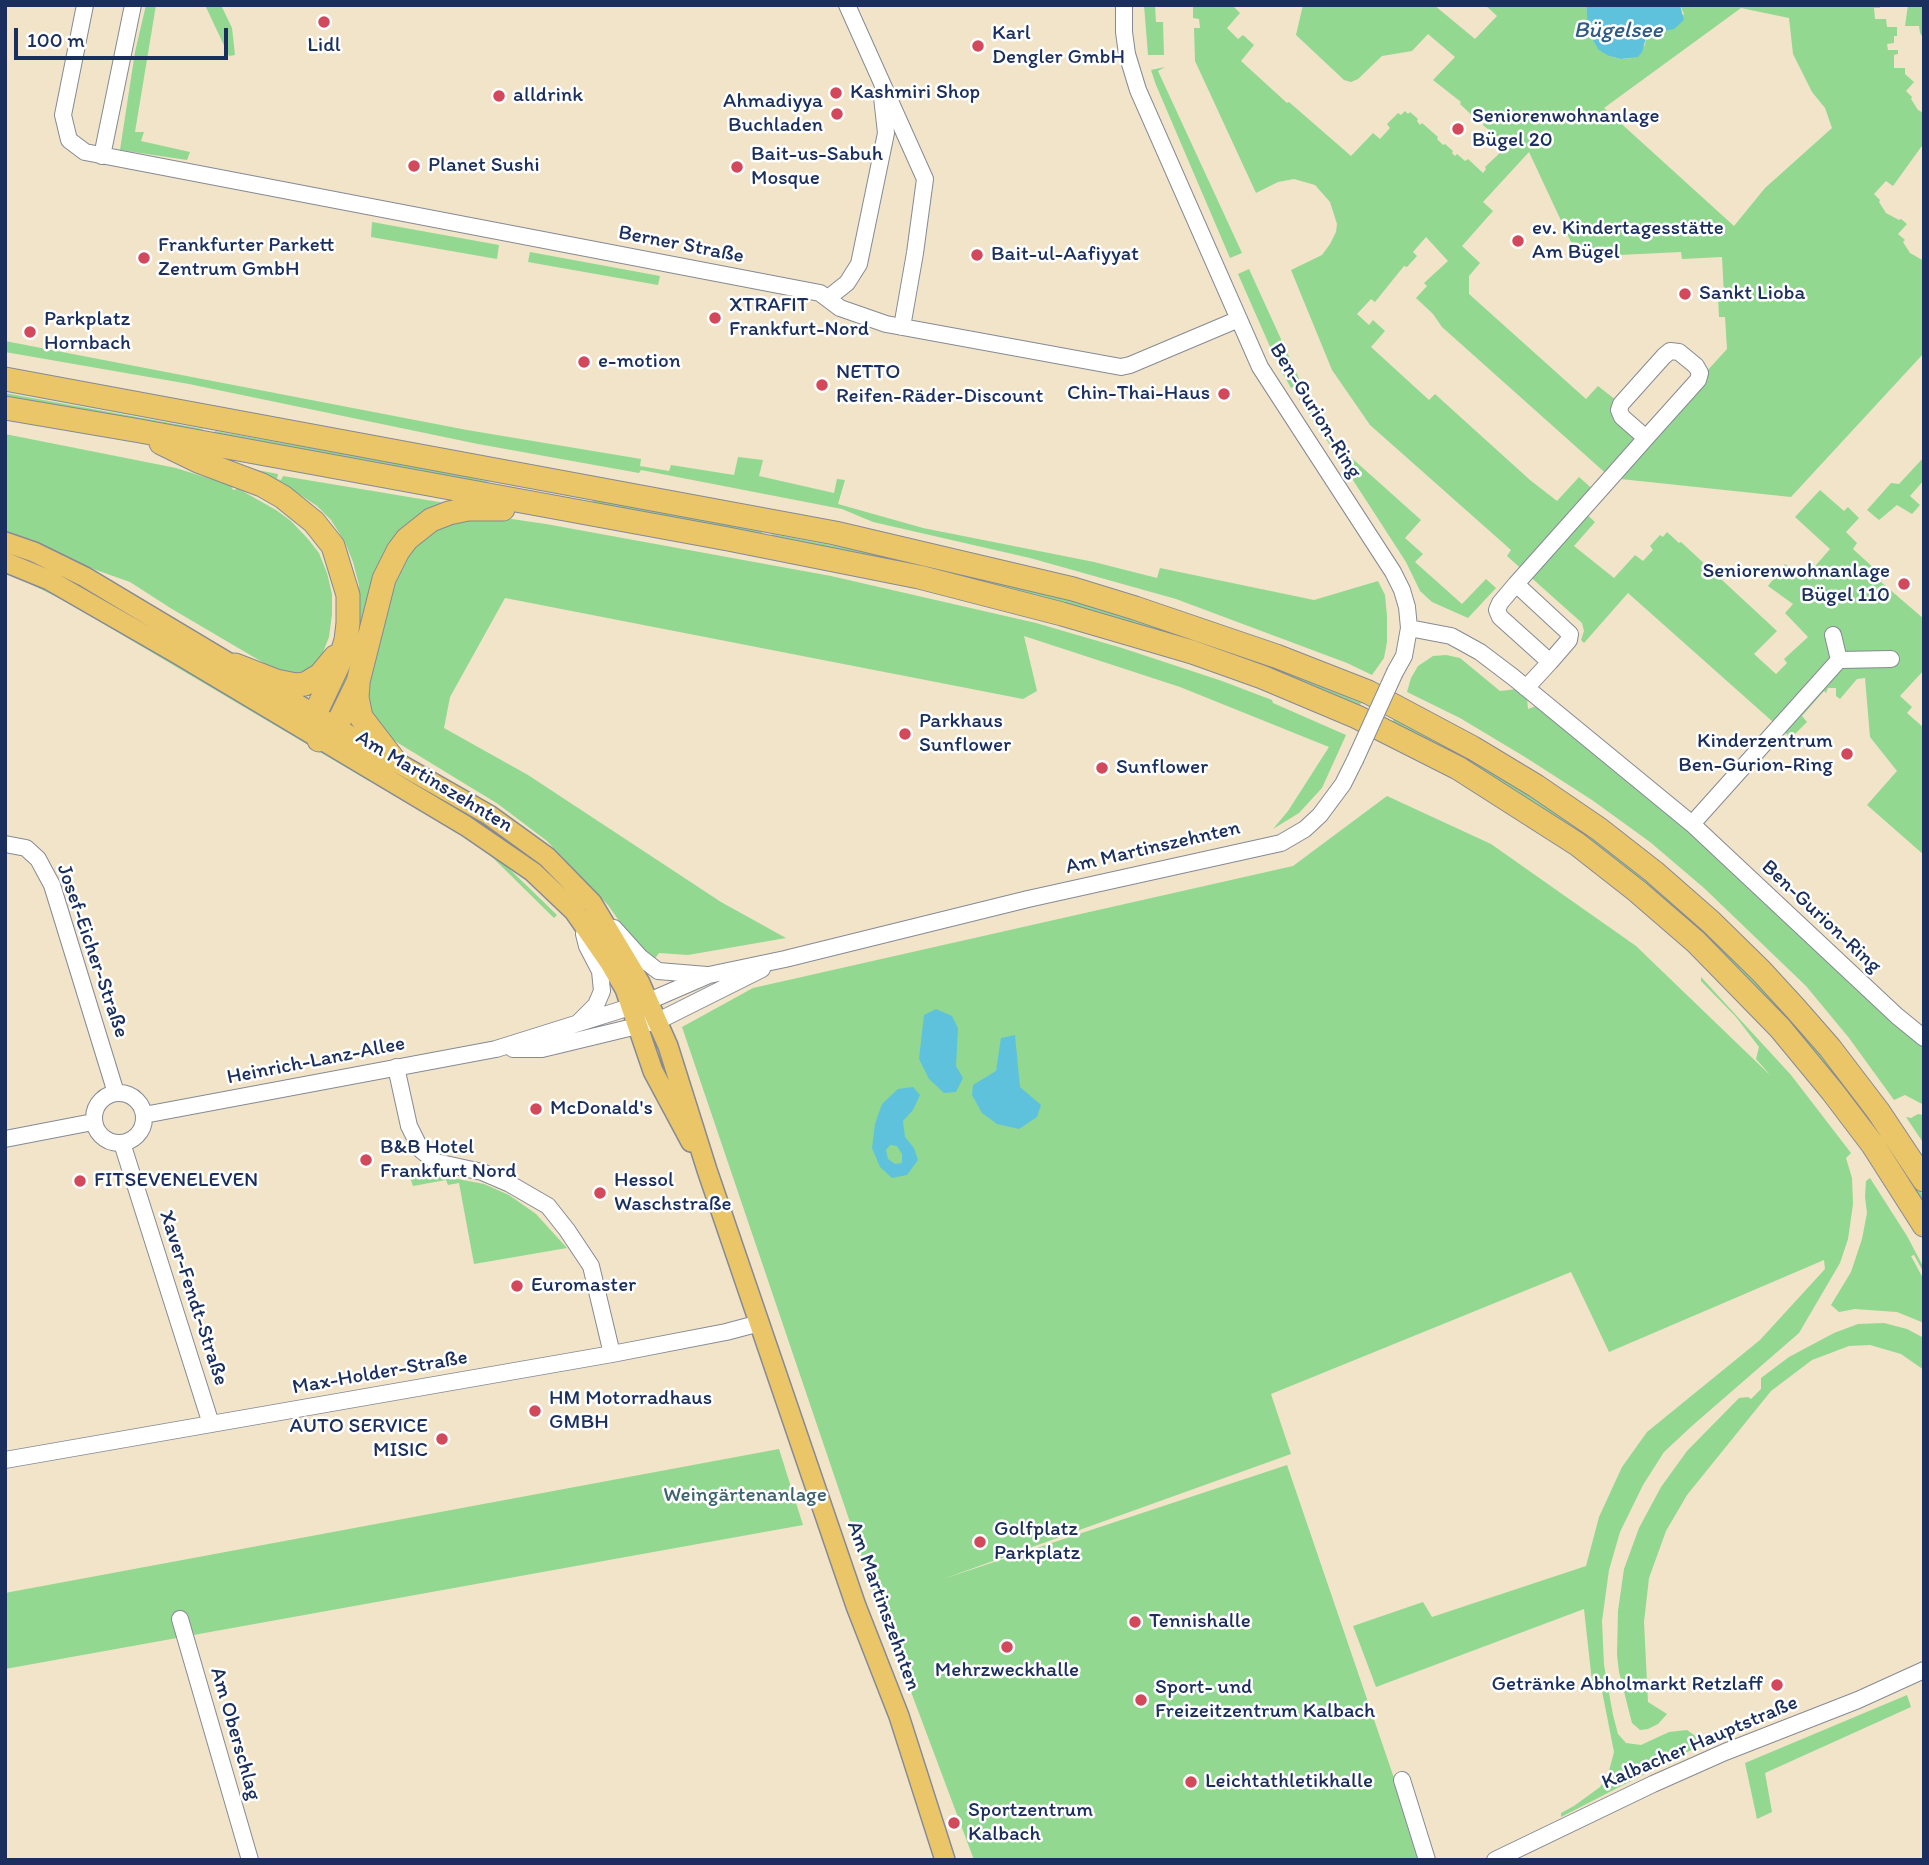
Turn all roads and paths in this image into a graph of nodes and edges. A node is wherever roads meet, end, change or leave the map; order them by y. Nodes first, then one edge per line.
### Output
1 (85, 5) edge
2 (133, 5) edge
3 (847, 5) edge
4 (1124, 5) edge
5 (881, 81) junction
6 (102, 156) junction
7 (828, 298) junction
8 (1239, 319) junction
9 (902, 327) junction
10 (5, 379) edge
11 (5, 408) edge
12 (140, 431) junction
13 (1646, 438) junction
14 (566, 510) junction
15 (5, 542) edge
16 (5, 562) edge
17 (1516, 584) junction
18 (1409, 628) junction
19 (1833, 635) dead end
20 (346, 640) junction
21 (1891, 659) dead end
22 (1839, 660) junction
23 (1550, 662) junction
24 (235, 666) junction
25 (358, 682) junction
26 (1526, 688) junction
27 (315, 714) junction
28 (327, 733) junction
29 (394, 760) junction
30 (1692, 824) junction
31 (5, 844) edge
32 (593, 902) junction
33 (581, 921) junction
34 (785, 959) junction
35 (709, 975) junction
36 (640, 1004) junction
37 (658, 1021) junction
38 (576, 1024) junction
39 (638, 1027) junction
40 (1924, 1038) edge
41 (496, 1049) junction
42 (396, 1068) junction
43 (116, 1093) junction
44 (144, 1115) junction
45 (93, 1122) junction
46 (5, 1139) edge
47 (122, 1143) junction
48 (707, 1170) junction
49 (1924, 1180) edge
50 (1924, 1225) edge
51 (760, 1323) junction
52 (612, 1354) junction
53 (211, 1424) junction
54 (5, 1460) edge
55 (180, 1619) dead end
56 (1924, 1670) edge
57 (1402, 1780) dead end
58 (250, 1860) edge
59 (945, 1860) edge
60 (1427, 1860) edge
61 (1495, 1860) edge

1 - 6 street, Berner Straße
2 - 6 street
3 - 5 street
4 - 8 street, Ben-Gurion-Ring
5 - 7 street
5 - 9 street
6 - 7 street, Berner Straße
7 - 9 street, Berner Straße
8 - 9 street, Berner Straße
8 - 18 street, Ben-Gurion-Ring
10 - 49 highway
11 - 12 highway
12 - 14 highway
12 - 20 highway
13 - 13 street
13 - 17 street
14 - 25 highway
14 - 50 highway
15 - 24 main road
16 - 28 main road, Am Martinszehnten
17 - 23 street
17 - 23 street
18 - 26 street, Ben-Gurion-Ring
18 - 34 street, Am Martinszehnten, bridge
19 - 22 street
20 - 24 highway
20 - 27 highway
21 - 22 street
22 - 30 street
23 - 26 street
24 - 27 main road
25 - 28 highway
25 - 29 highway
26 - 30 street, Ben-Gurion-Ring
27 - 28 highway
28 - 29 main road, Am Martinszehnten
28 - 33 main road, Am Martinszehnten
29 - 32 main road, Am Martinszehnten
30 - 40 street, Ben-Gurion-Ring
31 - 43 street, Josef-Eicher-Straße
32 - 35 street
32 - 36 main road, Am Martinszehnten
33 - 36 main road, Am Martinszehnten
33 - 38 street
34 - 35 street, Am Martinszehnten
34 - 37 street, Am Martinszehnten
35 - 36 street, Am Martinszehnten
36 - 37 main road, Am Martinszehnten
36 - 38 street, Heinrich-Lanz-Allee
36 - 39 main road, Am Martinszehnten
37 - 39 street, Heinrich-Lanz-Allee
37 - 48 main road, Am Martinszehnten
38 - 41 street, Heinrich-Lanz-Allee
39 - 41 street, Heinrich-Lanz-Allee
39 - 48 main road, Am Martinszehnten
41 - 42 street, Heinrich-Lanz-Allee
42 - 44 street, Heinrich-Lanz-Allee
42 - 52 street
43 - 44 street
43 - 45 street
44 - 47 street
45 - 46 street
45 - 47 street
47 - 53 street, Xaver-Fendt-Straße
48 - 51 main road, Am Martinszehnten
51 - 52 street, Max-Holder-Straße
51 - 59 main road, Am Martinszehnten
52 - 53 street, Max-Holder-Straße
53 - 54 street, Max-Holder-Straße
55 - 58 street, Am Oberschlag
56 - 61 street, Kalbacher Hauptstraße
57 - 60 street

